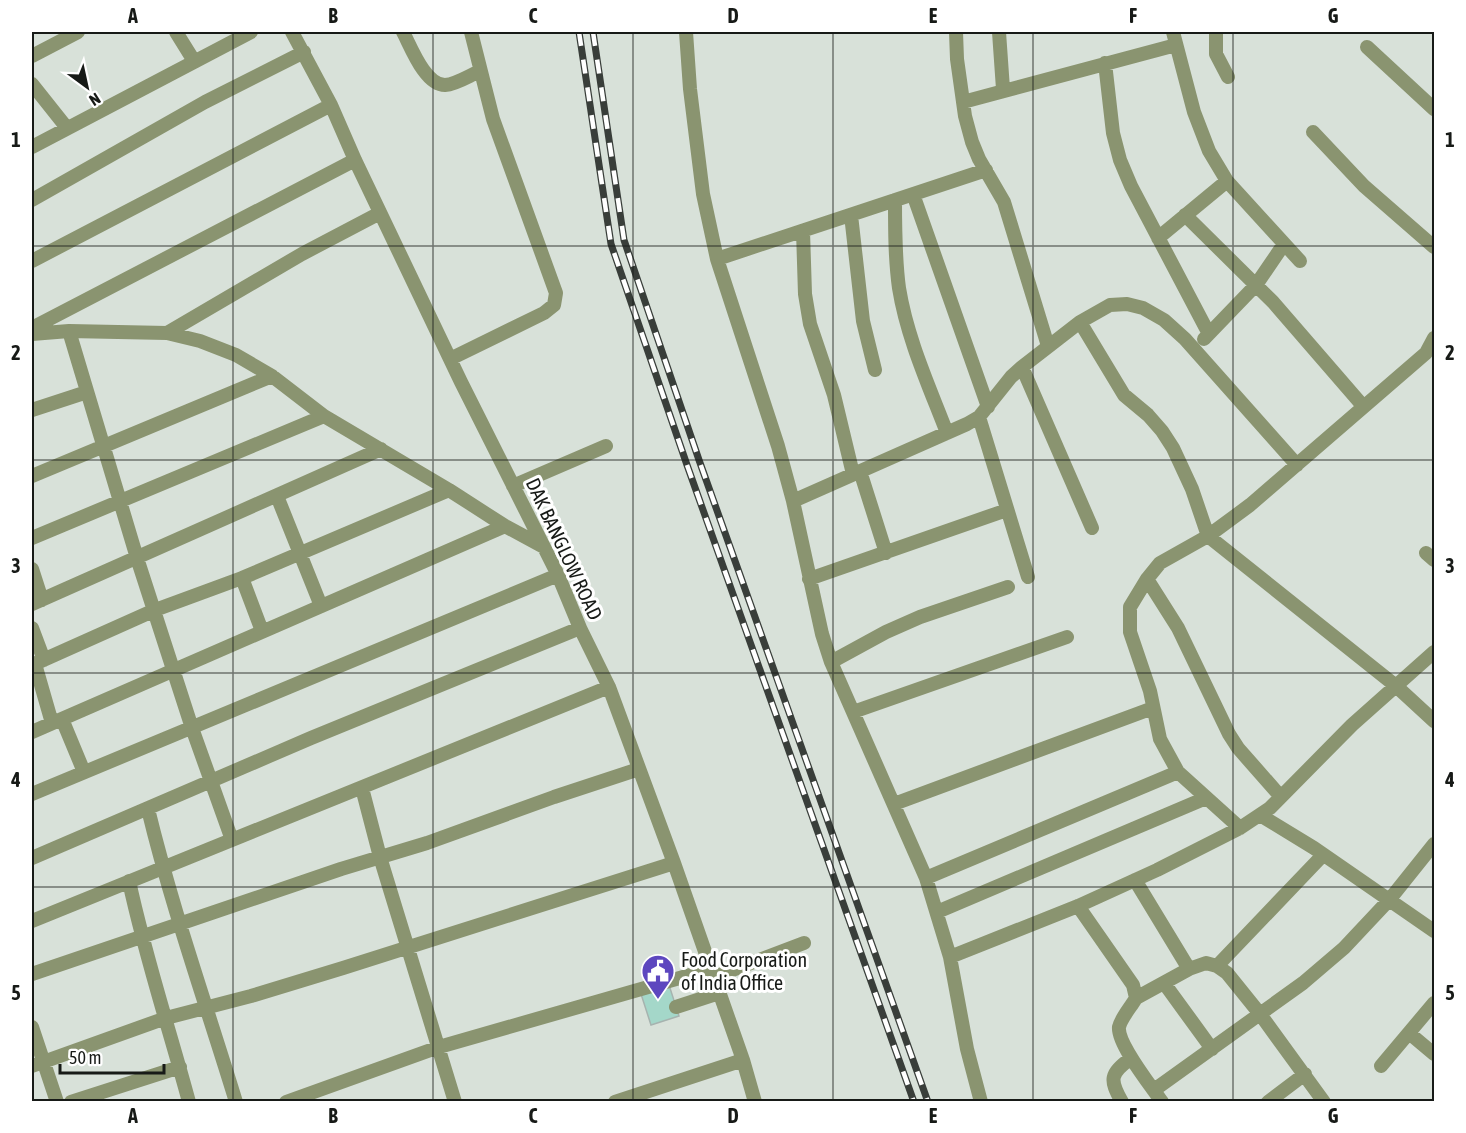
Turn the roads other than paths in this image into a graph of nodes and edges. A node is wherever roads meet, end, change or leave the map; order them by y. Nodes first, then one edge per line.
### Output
1 (78, 32) edge
2 (176, 32) edge
3 (251, 32) edge
4 (292, 32) edge
5 (403, 32) edge
6 (471, 32) edge
7 (686, 32) edge
8 (956, 32) edge
9 (999, 32) edge
10 (1216, 32) edge
11 (1174, 38) edge
12 (1366, 47) dead end
13 (304, 52) junction
14 (32, 56) edge
15 (194, 61) junction
16 (1104, 63) junction
17 (480, 71) junction
18 (1228, 77) dead end
19 (32, 84) edge
20 (1003, 89) junction
21 (963, 102) junction
22 (331, 105) junction
23 (1434, 109) edge
24 (67, 128) junction
25 (1313, 132) dead end
26 (32, 147) edge
27 (355, 160) junction
28 (986, 170) junction
29 (1227, 181) junction
30 (913, 194) junction
31 (32, 200) edge
32 (895, 200) junction
33 (380, 213) junction
34 (851, 215) junction
35 (1185, 215) junction
36 (803, 231) junction
37 (1158, 238) junction
38 (1284, 244) junction
39 (1434, 247) edge
40 (717, 259) junction
41 (32, 261) edge
42 (1300, 261) dead end
43 (1256, 285) junction
44 (1080, 322) junction
45 (32, 328) edge
46 (69, 332) junction
47 (167, 333) junction
48 (32, 334) edge
49 (1209, 334) junction
50 (1434, 338) edge
51 (1048, 346) junction
52 (1194, 349) junction
53 (1430, 357) edge
54 (450, 359) junction
55 (1022, 367) junction
56 (875, 370) dead end
57 (272, 376) junction
58 (87, 392) junction
59 (1363, 406) junction
60 (32, 410) edge
61 (983, 412) junction
62 (324, 416) junction
63 (947, 433) junction
64 (102, 446) junction
65 (606, 446) dead end
66 (381, 449) junction
67 (1297, 465) junction
68 (856, 472) junction
69 (32, 476) edge
70 (513, 486) junction
71 (449, 490) junction
72 (277, 496) junction
73 (120, 499) junction
74 (793, 501) junction
75 (1007, 510) junction
76 (505, 526) junction
77 (1092, 528) dead end
78 (1208, 536) junction
79 (32, 538) edge
80 (543, 547) junction
81 (886, 552) junction
82 (301, 553) junction
83 (137, 558) junction
84 (32, 569) edge
85 (558, 575) junction
86 (1028, 577) dead end
87 (242, 578) junction
88 (809, 579) junction
89 (1147, 579) junction
90 (1008, 586) dead end
91 (37, 602) edge
92 (321, 606) junction
93 (155, 610) junction
94 (32, 628) edge
95 (580, 628) junction
96 (262, 631) junction
97 (1067, 637) dead end
98 (1434, 652) edge
99 (831, 662) junction
100 (37, 663) edge
101 (175, 669) junction
102 (1396, 686) junction
103 (609, 687) junction
104 (1153, 708) junction
105 (853, 712) junction
106 (57, 721) junction
107 (1434, 721) edge
108 (192, 728) junction
109 (32, 732) edge
110 (639, 769) junction
111 (84, 772) junction
112 (1178, 772) junction
113 (213, 782) junction
114 (362, 788) junction
115 (32, 794) edge
116 (1281, 797) junction
117 (1206, 798) junction
118 (894, 804) junction
119 (148, 809) junction
120 (1260, 815) junction
121 (1240, 828) junction
122 (232, 840) junction
123 (1434, 844) edge
124 (1323, 855) junction
125 (380, 857) junction
126 (32, 858) edge
127 (674, 863) junction
128 (162, 868) junction
129 (926, 878) junction
130 (1135, 880) junction
131 (129, 881) junction
132 (1390, 899) junction
133 (1078, 906) junction
134 (937, 912) junction
135 (32, 921) edge
136 (179, 924) junction
137 (1434, 931) edge
138 (141, 937) junction
139 (804, 943) dead end
140 (408, 947) junction
141 (950, 957) junction
142 (1217, 966) junction
143 (1189, 969) junction
144 (712, 973) junction
145 (32, 974) edge
146 (1164, 983) junction
147 (719, 993) junction
148 (1136, 998) junction
149 (1434, 1003) edge
150 (676, 1007) dead end
151 (207, 1008) junction
152 (1260, 1014) junction
153 (166, 1018) junction
154 (32, 1027) edge
155 (1409, 1033) junction
156 (439, 1047) junction
157 (1212, 1049) junction
158 (1434, 1054) edge
159 (1131, 1059) junction
160 (742, 1060) junction
161 (37, 1064) edge
162 (1381, 1066) dead end
163 (180, 1067) junction
164 (1305, 1074) junction
165 (1158, 1096) edge
166 (57, 1101) edge
167 (71, 1101) edge
168 (189, 1101) edge
169 (236, 1101) edge
170 (286, 1101) edge
171 (455, 1101) edge
172 (615, 1101) edge
173 (755, 1101) edge
174 (981, 1101) edge
175 (1122, 1101) edge
176 (1268, 1101) edge
177 (1324, 1101) edge

1 - 14 street
2 - 15 street
3 - 15 street
4 - 13 street, DAK BANGLOW ROAD
5 - 17 street
6 - 17 street
7 - 40 street
8 - 21 street
9 - 20 street
10 - 18 street
11 - 16 street
11 - 29 street
12 - 23 street
13 - 22 street, DAK BANGLOW ROAD
13 - 31 street
15 - 24 street
16 - 20 street
16 - 37 street
17 - 54 street
19 - 24 street
20 - 21 street
21 - 28 street
22 - 27 street, DAK BANGLOW ROAD
22 - 41 street
24 - 26 street
25 - 39 street
27 - 33 street, DAK BANGLOW ROAD
27 - 45 street
28 - 30 street
28 - 51 street
29 - 35 street
29 - 38 street
30 - 32 street
30 - 61 street
32 - 34 street
32 - 63 street
33 - 47 street
33 - 54 street, DAK BANGLOW ROAD
34 - 36 street
34 - 56 street
35 - 37 street
35 - 43 street
36 - 40 street
36 - 68 street
37 - 49 street
38 - 42 street
38 - 43 street
40 - 74 street
43 - 49 street
43 - 59 street
44 - 51 street
44 - 52 street
44 - 78 street
46 - 47 street
46 - 48 street
46 - 58 street
47 - 57 street
49 - 52 street
50 - 53 street
51 - 55 street
52 - 67 street
53 - 59 street
54 - 70 street, DAK BANGLOW ROAD
55 - 61 street
55 - 77 street
57 - 62 street
57 - 64 street
58 - 60 street
58 - 64 street
59 - 67 street
61 - 63 street
61 - 75 street
62 - 66 street
62 - 73 street
63 - 68 street
64 - 69 street
64 - 73 street
65 - 70 street
66 - 71 street
66 - 72 street
67 - 78 street
68 - 74 street
68 - 81 street
70 - 80 street, DAK BANGLOW ROAD
71 - 76 street
71 - 82 street
72 - 82 street
72 - 83 street
73 - 79 street
73 - 83 street
74 - 88 street
75 - 81 street
75 - 86 street
76 - 80 street
76 - 92 street
78 - 89 street
78 - 102 street
80 - 85 street, DAK BANGLOW ROAD
81 - 88 street
82 - 87 street
82 - 92 street
83 - 91 street
83 - 93 street
84 - 91 street
85 - 95 street, DAK BANGLOW ROAD
85 - 108 street
87 - 93 street
87 - 96 street
88 - 99 street
89 - 104 street
89 - 116 street
90 - 99 street
92 - 96 street
93 - 100 street
93 - 101 street
94 - 100 street
95 - 103 street, DAK BANGLOW ROAD
95 - 113 street
96 - 101 street
97 - 105 street
98 - 102 street
99 - 105 street
100 - 106 street
101 - 106 street
101 - 108 street
102 - 107 street
102 - 116 street
103 - 110 street, DAK BANGLOW ROAD
103 - 114 street
104 - 112 street
104 - 118 street
105 - 118 street
106 - 109 street
106 - 111 street
108 - 111 street
108 - 113 street
110 - 125 street
110 - 127 street, DAK BANGLOW ROAD
111 - 115 street
112 - 117 street
112 - 129 street
113 - 119 street
113 - 122 street
114 - 122 street
114 - 125 street
116 - 120 street
117 - 121 street
117 - 134 street
118 - 129 street
119 - 126 street
119 - 128 street
120 - 121 street
120 - 124 street
121 - 130 street
122 - 128 street
123 - 132 street
124 - 132 street
124 - 142 street
125 - 136 street
125 - 140 street
127 - 140 street
127 - 144 street, DAK BANGLOW ROAD
128 - 131 street
128 - 136 street
129 - 134 street
130 - 133 street
130 - 143 street
131 - 135 street
131 - 138 street
132 - 137 street
132 - 152 street
133 - 141 street
133 - 148 street
134 - 141 street
136 - 138 street
136 - 151 street
138 - 145 street
138 - 153 street
139 - 144 street
140 - 151 street
140 - 156 street
141 - 174 street
142 - 143 street
142 - 152 street
143 - 146 street
144 - 147 street, DAK BANGLOW ROAD
144 - 156 street
146 - 148 street
146 - 157 street
147 - 150 street
147 - 160 street, DAK BANGLOW ROAD
148 - 159 street
149 - 155 street
151 - 153 street
151 - 169 street
152 - 157 street
152 - 164 street
153 - 161 street
153 - 163 street
154 - 161 street
155 - 158 street
155 - 162 street
156 - 170 street
156 - 171 street
157 - 165 street
159 - 165 street
159 - 175 street
160 - 172 street
160 - 173 street, DAK BANGLOW ROAD
161 - 166 street
163 - 167 street
163 - 168 street
164 - 176 street
164 - 177 street

